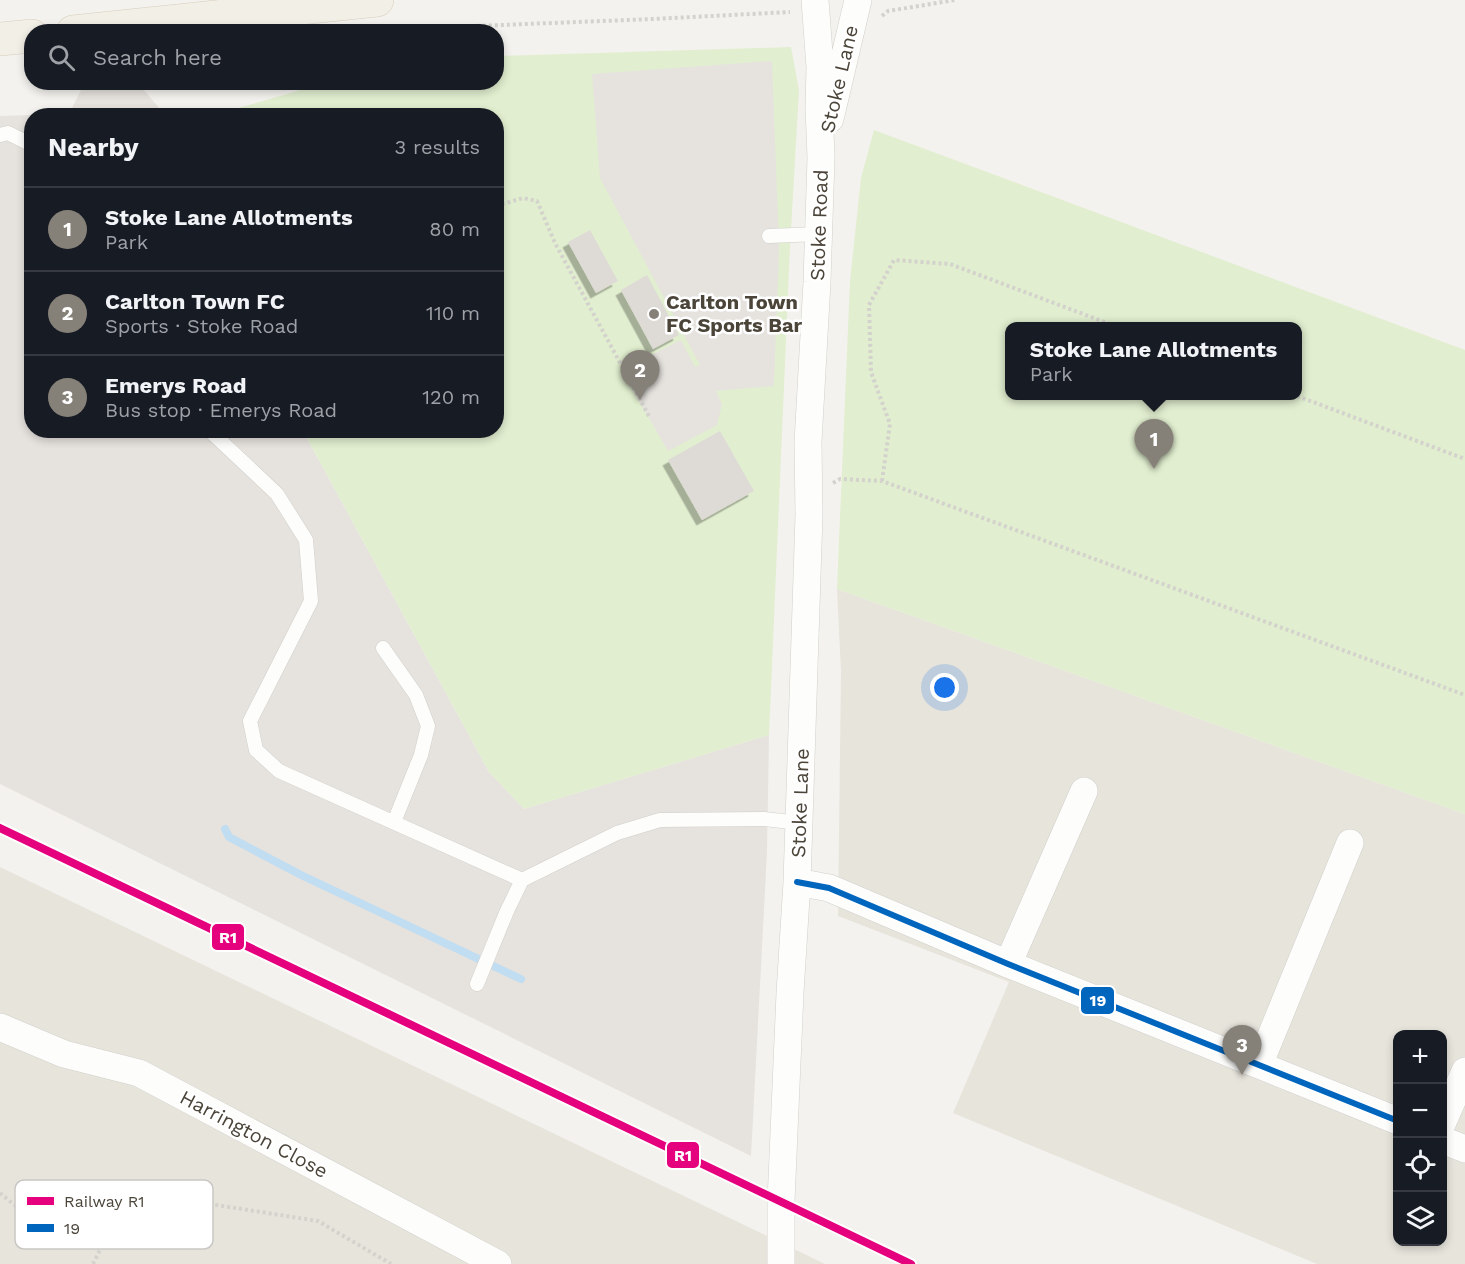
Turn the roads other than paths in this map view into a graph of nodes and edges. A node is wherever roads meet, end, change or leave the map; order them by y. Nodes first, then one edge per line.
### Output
1 (377, 0) edge
2 (815, 0) edge
3 (858, 0) edge
4 (149, 24) edge
5 (24, 37) edge
6 (0, 39) edge
7 (0, 135) edge
8 (24, 142) edge
9 (821, 158) junction
10 (819, 234) junction
11 (769, 236) dead end
12 (218, 438) edge
13 (809, 491) joint
14 (383, 648) dead end
15 (1084, 791) dead end
16 (394, 822) junction
17 (800, 823) junction
18 (1350, 843) dead end
19 (522, 880) junction
20 (797, 882) junction
21 (1008, 964) junction
22 (479, 978) dead end
23 (0, 1027) edge
24 (1259, 1065) junction
25 (1465, 1071) edge
26 (1447, 1114) edge
27 (1393, 1119) edge
28 (1447, 1142) edge
29 (1465, 1149) edge
30 (498, 1264) edge
31 (781, 1264) edge

1 - 4 main road
2 - 9 street, Stoke Road
3 - 9 street, Stoke Lane
5 - 6 main road
7 - 8 lane
9 - 10 street, Stoke Road
10 - 11 lane
10 - 13 street, Stoke Road
12 - 16 lane
13 - 17 street, Stoke Lane
14 - 16 lane
15 - 21 street
16 - 19 lane
17 - 19 lane
17 - 20 street, Stoke Lane
18 - 24 street
19 - 22 lane
20 - 21 street
20 - 31 street, Stoke Lane
21 - 24 street
23 - 30 street, Harrington Close
24 - 27 street
25 - 26 street
28 - 29 street

